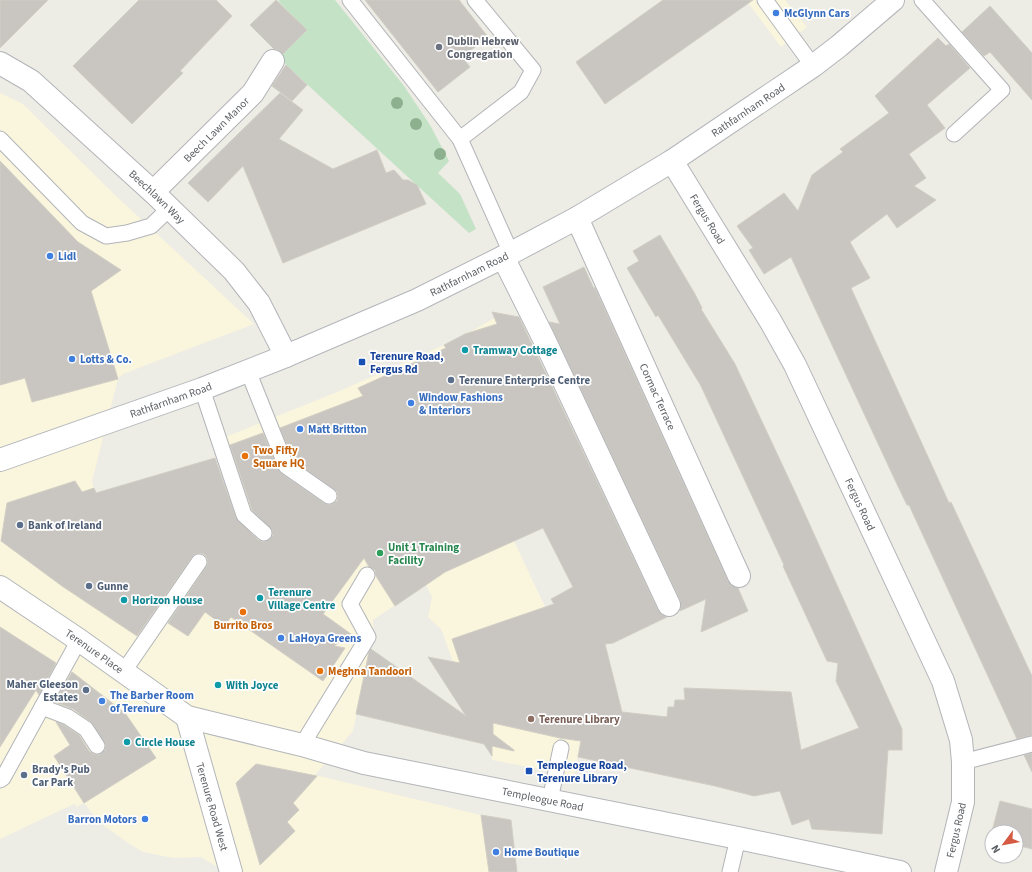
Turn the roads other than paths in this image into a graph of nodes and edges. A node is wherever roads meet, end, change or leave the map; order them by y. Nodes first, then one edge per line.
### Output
1 (350, 0) edge
2 (475, 0) edge
3 (765, 0) edge
4 (893, 0) edge
5 (922, 0) edge
6 (273, 61) dead end
7 (0, 63) edge
8 (813, 66) junction
9 (954, 134) dead end
10 (0, 139) edge
11 (460, 139) junction
12 (672, 161) junction
13 (153, 192) junction
14 (170, 208) junction
15 (577, 218) junction
16 (507, 255) junction
17 (286, 356) junction
18 (248, 371) junction
19 (202, 389) junction
20 (1, 460) edge
21 (329, 496) dead end
22 (264, 533) dead end
23 (199, 562) dead end
24 (367, 575) dead end
25 (739, 576) dead end
26 (0, 587) edge
27 (669, 605) dead end
28 (79, 640) junction
29 (124, 672) junction
30 (42, 707) junction
31 (187, 717) junction
32 (1032, 744) edge
33 (302, 745) junction
34 (97, 746) dead end
35 (561, 748) dead end
36 (963, 762) junction
37 (0, 780) edge
38 (550, 800) junction
39 (738, 838) junction
40 (231, 872) edge
41 (730, 872) edge
42 (900, 872) edge
43 (946, 872) edge

1 - 11 lane
2 - 11 lane
3 - 8 lane
4 - 8 main road, Rathfarnham Road
5 - 9 lane
6 - 13 main road, Beech Lawn Manor
7 - 13 main road, Beechlawn Way
8 - 12 main road, Rathfarnham Road
10 - 14 lane
11 - 16 lane
12 - 15 main road, Rathfarnham Road
12 - 36 main road, Fergus Road
13 - 14 main road, Beechlawn Way
14 - 17 main road, Beechlawn Way
15 - 16 main road, Rathfarnham Road
15 - 25 main road, Cormac Terrace
16 - 17 main road, Rathfarnham Road
16 - 27 main road
17 - 18 main road, Rathfarnham Road
18 - 19 main road, Rathfarnham Road
18 - 21 lane
19 - 20 main road, Rathfarnham Road
19 - 22 lane
23 - 29 lane
24 - 33 lane
26 - 28 main road, Terenure Place
28 - 29 main road, Terenure Place
28 - 30 lane
29 - 31 main road, Terenure Place
30 - 34 lane
30 - 37 lane
31 - 33 main road, Templeogue Road
31 - 40 main road, Terenure Road West
32 - 36 lane
33 - 38 main road, Templeogue Road
35 - 38 lane
36 - 43 main road, Fergus Road
38 - 39 main road, Templeogue Road
39 - 41 lane
39 - 42 main road, Templeogue Road

